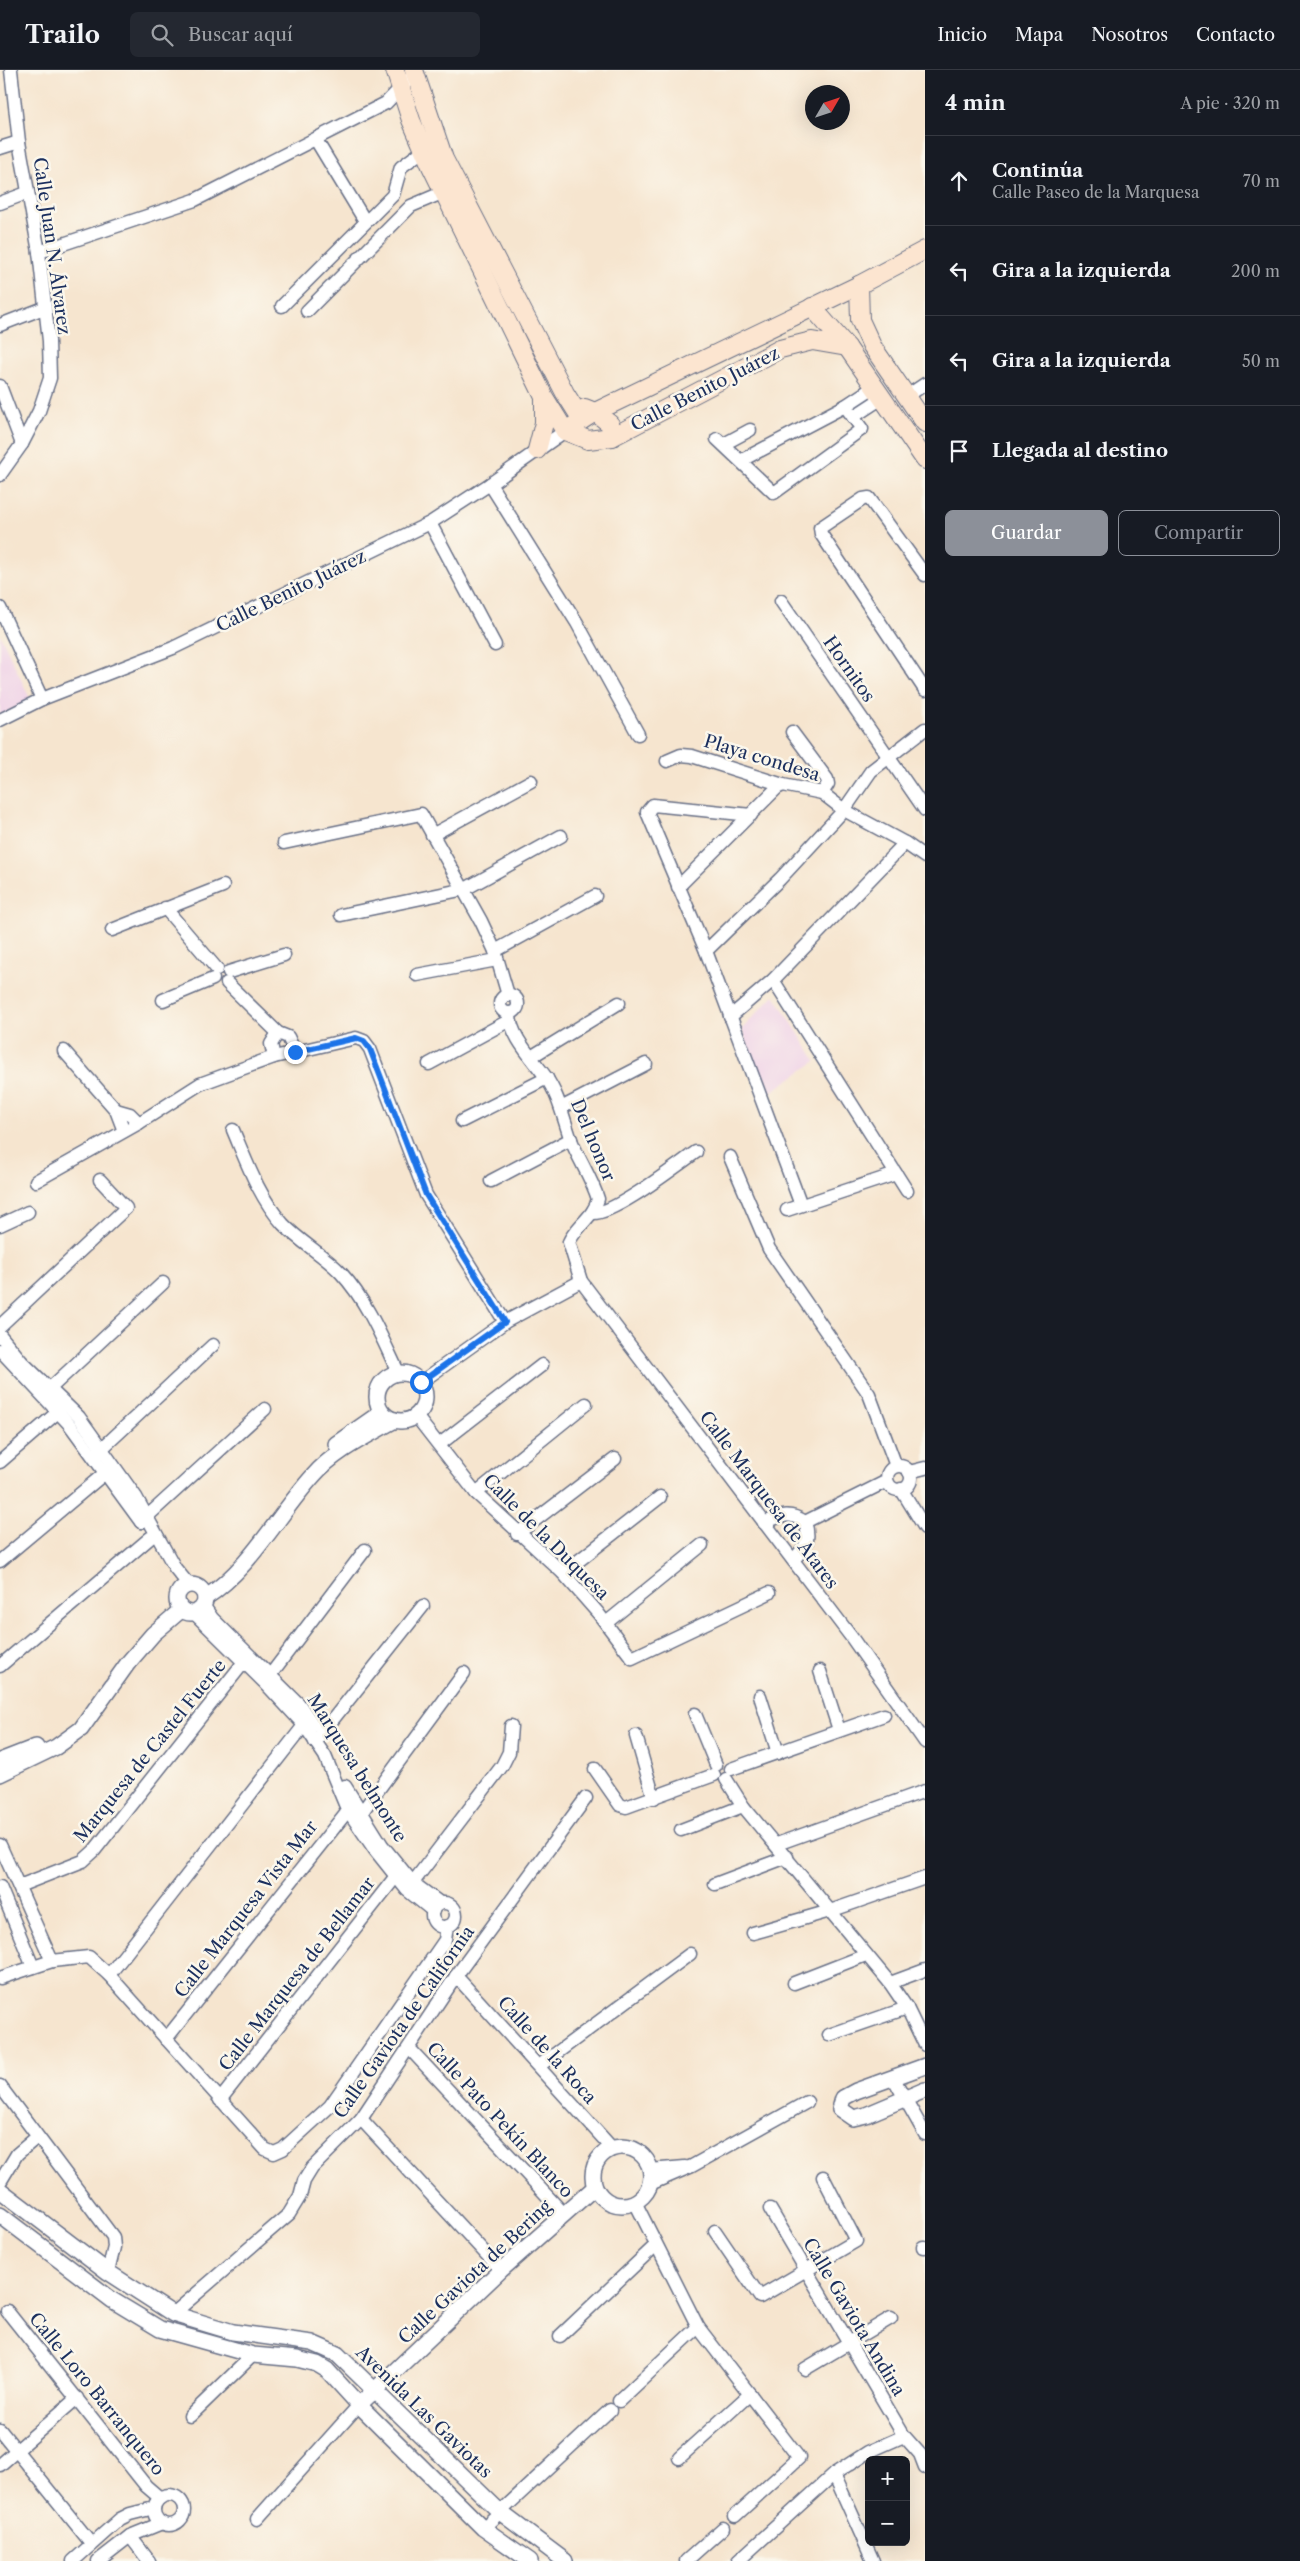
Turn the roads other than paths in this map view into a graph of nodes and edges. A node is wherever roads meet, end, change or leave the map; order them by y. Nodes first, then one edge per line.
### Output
1 (395, 70) edge
2 (414, 71) edge
3 (7, 75) edge
4 (400, 89) junction
5 (316, 140) junction
6 (19, 142) junction
7 (0, 148) edge
8 (424, 150) junction
9 (438, 163) junction
10 (447, 186) junction
11 (27, 193) junction
12 (0, 203) edge
13 (365, 221) junction
14 (467, 222) junction
15 (925, 250) edge
16 (39, 252) junction
17 (859, 285) junction
18 (282, 306) dead end
19 (812, 307) junction
20 (44, 308) junction
21 (307, 312) dead end
22 (0, 325) edge
23 (847, 347) junction
24 (925, 384) edge
25 (0, 386) edge
26 (907, 396) junction
27 (544, 398) junction
28 (882, 398) junction
29 (845, 406) junction
30 (588, 416) junction
31 (853, 416) junction
32 (925, 422) edge
33 (750, 430) dead end
34 (565, 431) junction
35 (612, 437) junction
36 (22, 444) junction
37 (536, 450) junction
38 (742, 460) junction
39 (925, 460) edge
40 (0, 475) edge
41 (490, 484) junction
42 (430, 523) junction
43 (925, 575) edge
44 (781, 601) dead end
45 (0, 608) edge
46 (495, 645) dead end
47 (925, 690) edge
48 (42, 699) junction
49 (0, 720) edge
50 (925, 729) edge
51 (792, 732) dead end
52 (638, 734) dead end
53 (888, 756) junction
54 (667, 761) dead end
55 (531, 781) dead end
56 (783, 785) junction
57 (822, 793) junction
58 (844, 810) junction
59 (925, 810) edge
60 (751, 814) junction
61 (432, 835) junction
62 (561, 836) dead end
63 (284, 843) dead end
64 (905, 843) junction
65 (925, 857) edge
66 (223, 886) dead end
67 (678, 887) junction
68 (465, 889) junction
69 (595, 896) dead end
70 (166, 908) junction
71 (341, 915) dead end
72 (112, 930) dead end
73 (706, 951) junction
74 (284, 955) dead end
75 (496, 955) junction
76 (417, 975) dead end
77 (222, 976) junction
78 (773, 980) junction
79 (163, 1000) dead end
80 (619, 1003) dead end
81 (510, 1016) junction
82 (730, 1017) junction
83 (278, 1033) junction
84 (64, 1051) dead end
85 (295, 1052) junction
86 (274, 1057) junction
87 (531, 1057) junction
88 (429, 1064) dead end
89 (646, 1064) dead end
90 (547, 1078) junction
91 (561, 1108) junction
92 (116, 1110) junction
93 (462, 1121) dead end
94 (139, 1123) junction
95 (233, 1130) dead end
96 (124, 1131) junction
97 (571, 1140) junction
98 (696, 1152) dead end
99 (730, 1156) dead end
100 (896, 1174) junction
101 (100, 1180) dead end
102 (36, 1181) dead end
103 (491, 1181) dead end
104 (907, 1191) dead end
105 (801, 1205) junction
106 (787, 1210) dead end
107 (28, 1212) dead end
108 (592, 1213) junction
109 (0, 1225) edge
110 (581, 1281) junction
111 (163, 1283) dead end
112 (505, 1322) junction
113 (0, 1326) edge
114 (0, 1335) edge
115 (213, 1345) dead end
116 (2, 1356) edge
117 (542, 1365) dead end
118 (398, 1372) junction
119 (421, 1382) junction
120 (46, 1392) junction
121 (586, 1404) dead end
122 (265, 1409) dead end
123 (59, 1411) junction
124 (388, 1416) junction
125 (416, 1416) junction
126 (440, 1444) junction
127 (97, 1453) junction
128 (615, 1459) dead end
129 (0, 1462) edge
130 (896, 1466) junction
131 (925, 1468) edge
132 (109, 1469) junction
133 (909, 1472) junction
134 (887, 1481) junction
135 (901, 1489) junction
136 (476, 1493) junction
137 (660, 1498) dead end
138 (144, 1519) junction
139 (805, 1522) junction
140 (764, 1523) junction
141 (925, 1528) edge
142 (517, 1534) junction
143 (150, 1538) junction
144 (702, 1545) dead end
145 (365, 1550) dead end
146 (793, 1560) junction
147 (0, 1561) edge
148 (563, 1573) junction
149 (769, 1593) dead end
150 (192, 1599) junction
151 (423, 1606) dead end
152 (606, 1623) junction
153 (246, 1659) junction
154 (0, 1666) edge
155 (820, 1671) dead end
156 (464, 1673) dead end
157 (268, 1679) junction
158 (760, 1696) dead end
159 (695, 1714) dead end
160 (884, 1715) dead end
161 (306, 1722) junction
162 (511, 1726) dead end
163 (839, 1730) junction
164 (636, 1736) dead end
165 (318, 1739) junction
166 (925, 1742) edge
167 (778, 1753) junction
168 (0, 1761) edge
169 (595, 1769) dead end
170 (722, 1772) junction
171 (0, 1774) edge
172 (925, 1791) edge
173 (586, 1798) dead end
174 (654, 1798) junction
175 (743, 1806) junction
176 (354, 1811) junction
177 (681, 1830) dead end
178 (777, 1844) junction
179 (0, 1845) edge
180 (787, 1857) junction
181 (399, 1872) junction
182 (925, 1878) edge
183 (715, 1884) dead end
184 (19, 1886) junction
185 (410, 1886) junction
186 (1, 1892) edge
187 (436, 1907) junction
188 (830, 1911) junction
189 (447, 1926) junction
190 (753, 1933) dead end
191 (690, 1954) dead end
192 (866, 1955) junction
193 (52, 1961) junction
194 (33, 1967) junction
195 (925, 1970) edge
196 (109, 1975) junction
197 (456, 1976) junction
198 (0, 1978) edge
199 (794, 1983) dead end
200 (890, 1983) junction
201 (907, 2008) junction
202 (829, 2035) dead end
203 (166, 2039) junction
204 (925, 2045) edge
205 (409, 2048) junction
206 (539, 2066) junction
207 (925, 2066) edge
208 (894, 2079) junction
209 (0, 2086) edge
210 (925, 2090) edge
211 (905, 2099) junction
212 (220, 2100) junction
213 (807, 2102) dead end
214 (361, 2119) junction
215 (925, 2134) edge
216 (37, 2137) junction
217 (612, 2148) junction
218 (650, 2177) junction
219 (823, 2177) dead end
220 (0, 2182) edge
221 (595, 2187) junction
222 (0, 2190) edge
223 (635, 2202) junction
224 (770, 2209) dead end
225 (0, 2215) edge
226 (566, 2215) junction
227 (715, 2230) dead end
228 (656, 2245) junction
229 (501, 2270) junction
230 (806, 2270) junction
231 (108, 2272) junction
232 (7, 2311) dead end
233 (170, 2312) junction
234 (891, 2318) dead end
235 (698, 2328) junction
236 (560, 2336) dead end
237 (849, 2343) junction
238 (253, 2355) junction
239 (805, 2369) dead end
240 (376, 2390) junction
241 (750, 2394) junction
242 (77, 2398) junction
243 (619, 2400) dead end
244 (359, 2406) junction
245 (610, 2410) dead end
246 (190, 2416) dead end
247 (0, 2430) edge
248 (904, 2436) junction
249 (17, 2452) junction
250 (922, 2453) edge
251 (679, 2458) dead end
252 (0, 2465) edge
253 (925, 2467) edge
254 (834, 2474) junction
255 (157, 2503) junction
256 (500, 2512) junction
257 (735, 2516) dead end
258 (257, 2519) dead end
259 (162, 2523) junction
260 (483, 2528) junction
261 (722, 2528) dead end
262 (130, 2536) junction
263 (92, 2542) junction
264 (73, 2561) edge
265 (98, 2561) edge
266 (149, 2561) edge
267 (530, 2561) edge
268 (565, 2561) edge
269 (686, 2561) edge
270 (738, 2561) edge
271 (873, 2561) edge

1 - 4 main road
2 - 4 street
2 - 9 main road
3 - 6 street, Calle Juan N. Álvarez
4 - 5 street
4 - 8 main road
5 - 13 street
5 - 16 street
6 - 7 street
6 - 11 street, Calle Juan N. Álvarez
8 - 9 main road
8 - 13 street
9 - 10 main road
10 - 14 main road
10 - 21 street
11 - 12 street
11 - 16 street, Calle Juan N. Álvarez
13 - 18 street
14 - 27 main road
14 - 30 main road
15 - 17 main road, Calle Benito Juárez
16 - 20 street, Calle Juan N. Álvarez
17 - 19 main road, Calle Benito Juárez
17 - 26 main road
19 - 23 main road
19 - 30 main road, Calle Benito Juárez
20 - 22 street
20 - 36 street, Calle Juan N. Álvarez
23 - 28 main road
23 - 35 main road, Calle Benito Juárez
24 - 26 street
25 - 36 street
26 - 32 main road
27 - 34 main road
27 - 37 main road
28 - 29 street
28 - 31 street
28 - 32 main road
28 - 39 main road
29 - 31 street
29 - 38 street
30 - 34 main road, Calle Benito Juárez
30 - 35 main road
31 - 38 street
33 - 38 street
34 - 35 main road, Calle Benito Juárez
34 - 37 street, Calle Benito Juárez
36 - 40 street, Calle Juan N. Álvarez
37 - 41 street, Calle Benito Juárez
41 - 42 street, Calle Benito Juárez
41 - 52 street
42 - 46 street
42 - 48 street, Calle Benito Juárez
43 - 47 street
44 - 53 street, Hornitos
45 - 48 street
48 - 49 street, Calle Benito Juárez
50 - 53 street
51 - 57 street
53 - 58 street
53 - 59 street, Hornitos
54 - 56 street, Playa condesa
55 - 61 street
56 - 57 street, Playa condesa
56 - 60 street
57 - 58 street, Playa condesa
58 - 64 street, Playa condesa
58 - 73 street
60 - 67 street
60 - 67 street
61 - 63 street
61 - 68 street
62 - 68 street
64 - 65 street, Playa condesa
64 - 78 street
66 - 70 street
67 - 73 street
68 - 71 street
68 - 75 street
69 - 75 street
70 - 72 street
70 - 77 street
73 - 82 street
74 - 77 street
75 - 76 street
75 - 81 street
77 - 79 street
77 - 83 street
78 - 82 street
78 - 100 street
80 - 87 street
81 - 87 street, Del honor
81 - 88 street
82 - 105 street
83 - 85 street
83 - 86 street
84 - 92 street
85 - 86 street
85 - 112 street
86 - 94 street
87 - 90 street, Del honor
89 - 91 street
90 - 91 street, Del honor
90 - 93 street
91 - 97 street, Del honor
92 - 94 street
92 - 96 street
94 - 96 street
95 - 118 street
96 - 102 street
97 - 103 street
97 - 108 street, Del honor
98 - 108 street
99 - 130 street
100 - 104 street
100 - 105 street
101 - 113 street
105 - 106 street
107 - 109 street
108 - 110 street
110 - 112 street
110 - 140 street, Calle Marquesa de Atares
111 - 120 street
112 - 119 street
114 - 120 street, Marquesa belmonte
115 - 127 street
116 - 120 street, Marquesa belmonte
117 - 126 street
118 - 119 street
118 - 124 street
119 - 125 street
120 - 123 street, Marquesa belmonte
120 - 127 street, Marquesa belmonte
121 - 136 street
122 - 138 street
123 - 127 street, Marquesa belmonte
123 - 129 street
124 - 125 street
124 - 150 street
125 - 126 street, Calle de la Duquesa
126 - 136 street, Calle de la Duquesa
127 - 132 street, Marquesa belmonte
128 - 142 street
130 - 133 street
130 - 134 street
131 - 133 street
132 - 138 street, Marquesa belmonte
132 - 147 street
133 - 135 street
134 - 135 street
134 - 139 street
135 - 141 street
136 - 142 street, Calle de la Duquesa
137 - 148 street
138 - 143 street, Marquesa belmonte
138 - 150 street, Marquesa belmonte
139 - 140 street
139 - 146 street
140 - 146 street, Calle Marquesa de Atares
142 - 148 street, Calle de la Duquesa
143 - 150 street, Marquesa belmonte
143 - 154 street
144 - 152 street
145 - 157 street
146 - 166 street, Calle Marquesa de Atares
148 - 152 street, Calle de la Duquesa
149 - 152 street, Calle de la Duquesa
150 - 153 street, Marquesa belmonte
150 - 168 street
150 - 171 street
151 - 165 street
153 - 157 street, Marquesa belmonte
153 - 184 street, Marquesa de Castel Fuerte
155 - 163 street
156 - 176 street, Calle Marquesa Vista Mar
157 - 161 street, Marquesa belmonte
158 - 167 street
159 - 170 street
160 - 163 street
161 - 165 street, Marquesa belmonte
161 - 196 street
162 - 185 street
163 - 167 street
164 - 174 street
165 - 176 street, Marquesa belmonte
167 - 170 street
169 - 174 street
170 - 174 street
170 - 175 street
172 - 178 street
173 - 197 street, Calle Gaviota de California
175 - 177 street
175 - 178 street
176 - 181 street, Marquesa belmonte
176 - 203 street, Calle Marquesa Vista Mar
178 - 180 street
179 - 184 street
180 - 183 street
180 - 188 street
181 - 185 street, Marquesa belmonte
181 - 212 street, Calle Marquesa de Bellamar
182 - 188 street
184 - 193 street
185 - 187 street, Marquesa belmonte
186 - 194 street
187 - 189 street
187 - 189 street
188 - 190 street
188 - 192 street
189 - 212 street, Calle Gaviota de California
191 - 206 street
192 - 199 street
192 - 200 street
193 - 194 street
193 - 196 street
194 - 198 street
195 - 200 street
196 - 203 street
197 - 205 street, Calle Gaviota de California
197 - 206 street, Calle de la Roca
200 - 201 street
201 - 202 street
201 - 204 street
203 - 212 street
205 - 214 street, Calle Gaviota de California
205 - 226 street, Calle Pato Pekín Blanco
206 - 217 street, Calle de la Roca
207 - 208 street
208 - 211 street
208 - 211 street
209 - 216 street
210 - 211 street
211 - 215 street
213 - 218 street
214 - 229 street
214 - 233 street, Calle Gaviota de California
216 - 220 street
216 - 231 street
217 - 218 street
217 - 221 street
218 - 223 street
219 - 230 street
221 - 223 street
221 - 226 street, Calle Gaviota de Bering
222 - 231 street
223 - 228 street
224 - 230 street, Calle Gaviota Andina
225 - 238 street
226 - 229 street, Calle Gaviota de Bering
227 - 230 street
228 - 235 street
228 - 236 street
229 - 240 street, Calle Gaviota de Bering
230 - 237 street, Calle Gaviota Andina
231 - 233 street, Avenida Las Gaviotas
232 - 242 street, Calle Loro Barranquero
233 - 240 street, Avenida Las Gaviotas
234 - 237 street
235 - 241 street
235 - 243 street
237 - 239 street
237 - 248 street, Calle Gaviota Andina
238 - 244 street
238 - 246 street
240 - 244 street, Calle Gaviota de Bering
240 - 256 street, Avenida Las Gaviotas
241 - 251 street
241 - 257 street
242 - 249 street
242 - 255 street, Calle Loro Barranquero
244 - 258 street
244 - 260 street
245 - 256 street
247 - 249 street
248 - 250 street, Calle Gaviota Andina
248 - 254 street
249 - 252 street
249 - 263 street
250 - 253 street, Calle Gaviota Andina
254 - 270 street
254 - 271 street
255 - 259 street
255 - 259 street
255 - 263 street
256 - 260 street
256 - 268 street, Avenida Las Gaviotas
259 - 262 street
260 - 267 street
261 - 269 street
262 - 265 street
262 - 266 street
263 - 264 street

